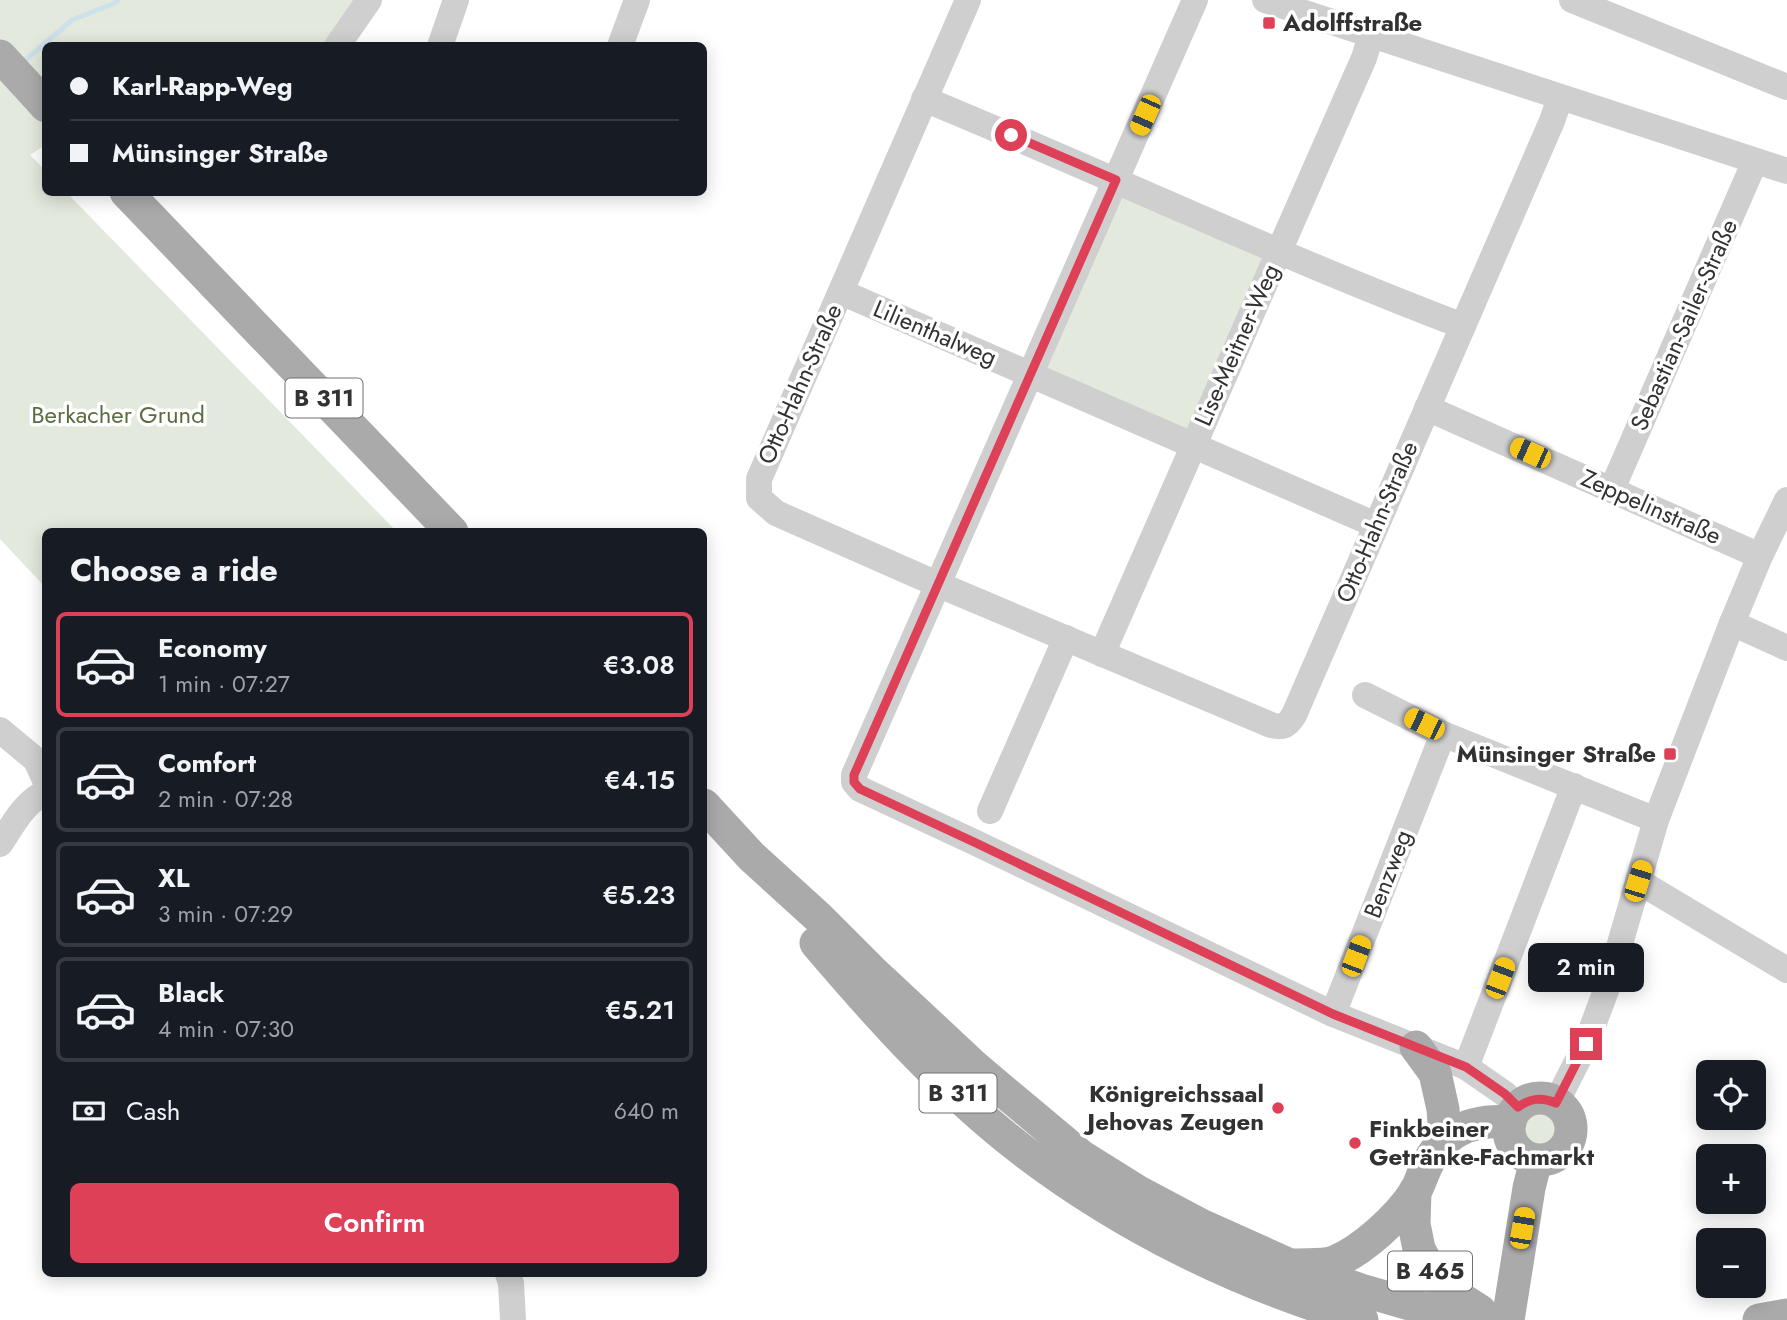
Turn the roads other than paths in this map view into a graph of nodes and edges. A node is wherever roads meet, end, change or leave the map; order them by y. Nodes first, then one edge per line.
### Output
1 (369, 0) edge
2 (456, 0) edge
3 (636, 0) edge
4 (968, 0) edge
5 (1195, 0) edge
6 (1265, 0) edge
7 (1572, 0) edge
8 (1371, 35) junction
9 (340, 42) edge
10 (441, 42) edge
11 (621, 42) edge
12 (0, 56) edge
13 (1787, 87) edge
14 (1560, 98) junction
15 (924, 99) junction
16 (42, 102) edge
17 (1755, 161) junction
18 (1787, 171) edge
19 (1116, 180) junction
20 (130, 196) edge
21 (1279, 251) junction
22 (841, 292) junction
23 (1463, 326) junction
24 (1031, 374) junction
25 (1427, 408) junction
26 (1193, 445) junction
27 (1612, 489) junction
28 (1787, 500) edge
29 (1376, 525) junction
30 (448, 528) edge
31 (1760, 556) junction
32 (937, 584) junction
33 (1732, 623) junction
34 (1066, 638) junction
35 (1787, 648) edge
36 (1102, 654) junction
37 (1365, 695) dead end
38 (0, 730) edge
39 (1443, 734) junction
40 (42, 773) edge
41 (1574, 786) junction
42 (42, 793) edge
43 (707, 808) edge
44 (990, 811) dead end
45 (1656, 820) junction
46 (0, 844) edge
47 (752, 858) junction
48 (1638, 881) junction
49 (1787, 970) edge
50 (1333, 1014) junction
51 (1416, 1047) junction
52 (1466, 1067) junction
53 (1556, 1103) junction
54 (1514, 1114) junction
55 (1445, 1138) junction
56 (1536, 1160) junction
57 (1415, 1191) junction
58 (1290, 1265) junction
59 (509, 1277) edge
60 (1787, 1315) edge
61 (513, 1320) edge
62 (1362, 1320) edge
63 (1485, 1320) edge
64 (1495, 1320) edge
65 (1508, 1320) edge
66 (1759, 1320) edge

1 - 9 street
2 - 10 street
3 - 11 street
4 - 15 street, Otto-Hahn-Straße
5 - 19 street
6 - 8 street
7 - 13 street
8 - 14 street
8 - 21 street, Lise-Meitner-Weg
12 - 16 main road
14 - 17 street
14 - 23 street, Otto-Hahn-Straße
15 - 19 street
15 - 22 street, Otto-Hahn-Straße
17 - 18 street
17 - 27 street, Sebastian-Sailer-Straße
19 - 21 street
19 - 24 street
20 - 30 main road, B 311
21 - 23 street
21 - 26 street, Lise-Meitner-Weg
22 - 24 street, Lilienthalweg
22 - 32 street, Otto-Hahn-Straße
23 - 25 street, Otto-Hahn-Straße
24 - 26 street, Lilienthalweg
24 - 32 street
25 - 27 street, Zeppelinstraße
25 - 29 street, Otto-Hahn-Straße
26 - 29 street, Lilienthalweg
26 - 36 street, Lise-Meitner-Weg
27 - 31 street, Zeppelinstraße
28 - 31 street
29 - 36 street, Otto-Hahn-Straße
31 - 33 street
32 - 34 street, Otto-Hahn-Straße
32 - 50 street
33 - 35 street
33 - 45 street
34 - 36 street, Otto-Hahn-Straße
34 - 44 street
37 - 39 street
38 - 40 street
39 - 41 street
39 - 50 street, Benzweg
41 - 45 street
41 - 52 street
42 - 46 street
43 - 47 main road, B 311
45 - 48 street
47 - 58 main road, B 311
47 - 62 main road, B 311
48 - 49 street
48 - 53 street
50 - 51 street
51 - 52 street
51 - 55 main road
52 - 54 street
53 - 54 main road
53 - 56 main road
54 - 55 main road
54 - 56 main road
55 - 57 main road, B 465
56 - 65 main road
57 - 58 main road, B 465
57 - 64 main road, B 465
58 - 63 main road, B 311
59 - 61 street
60 - 66 main road

